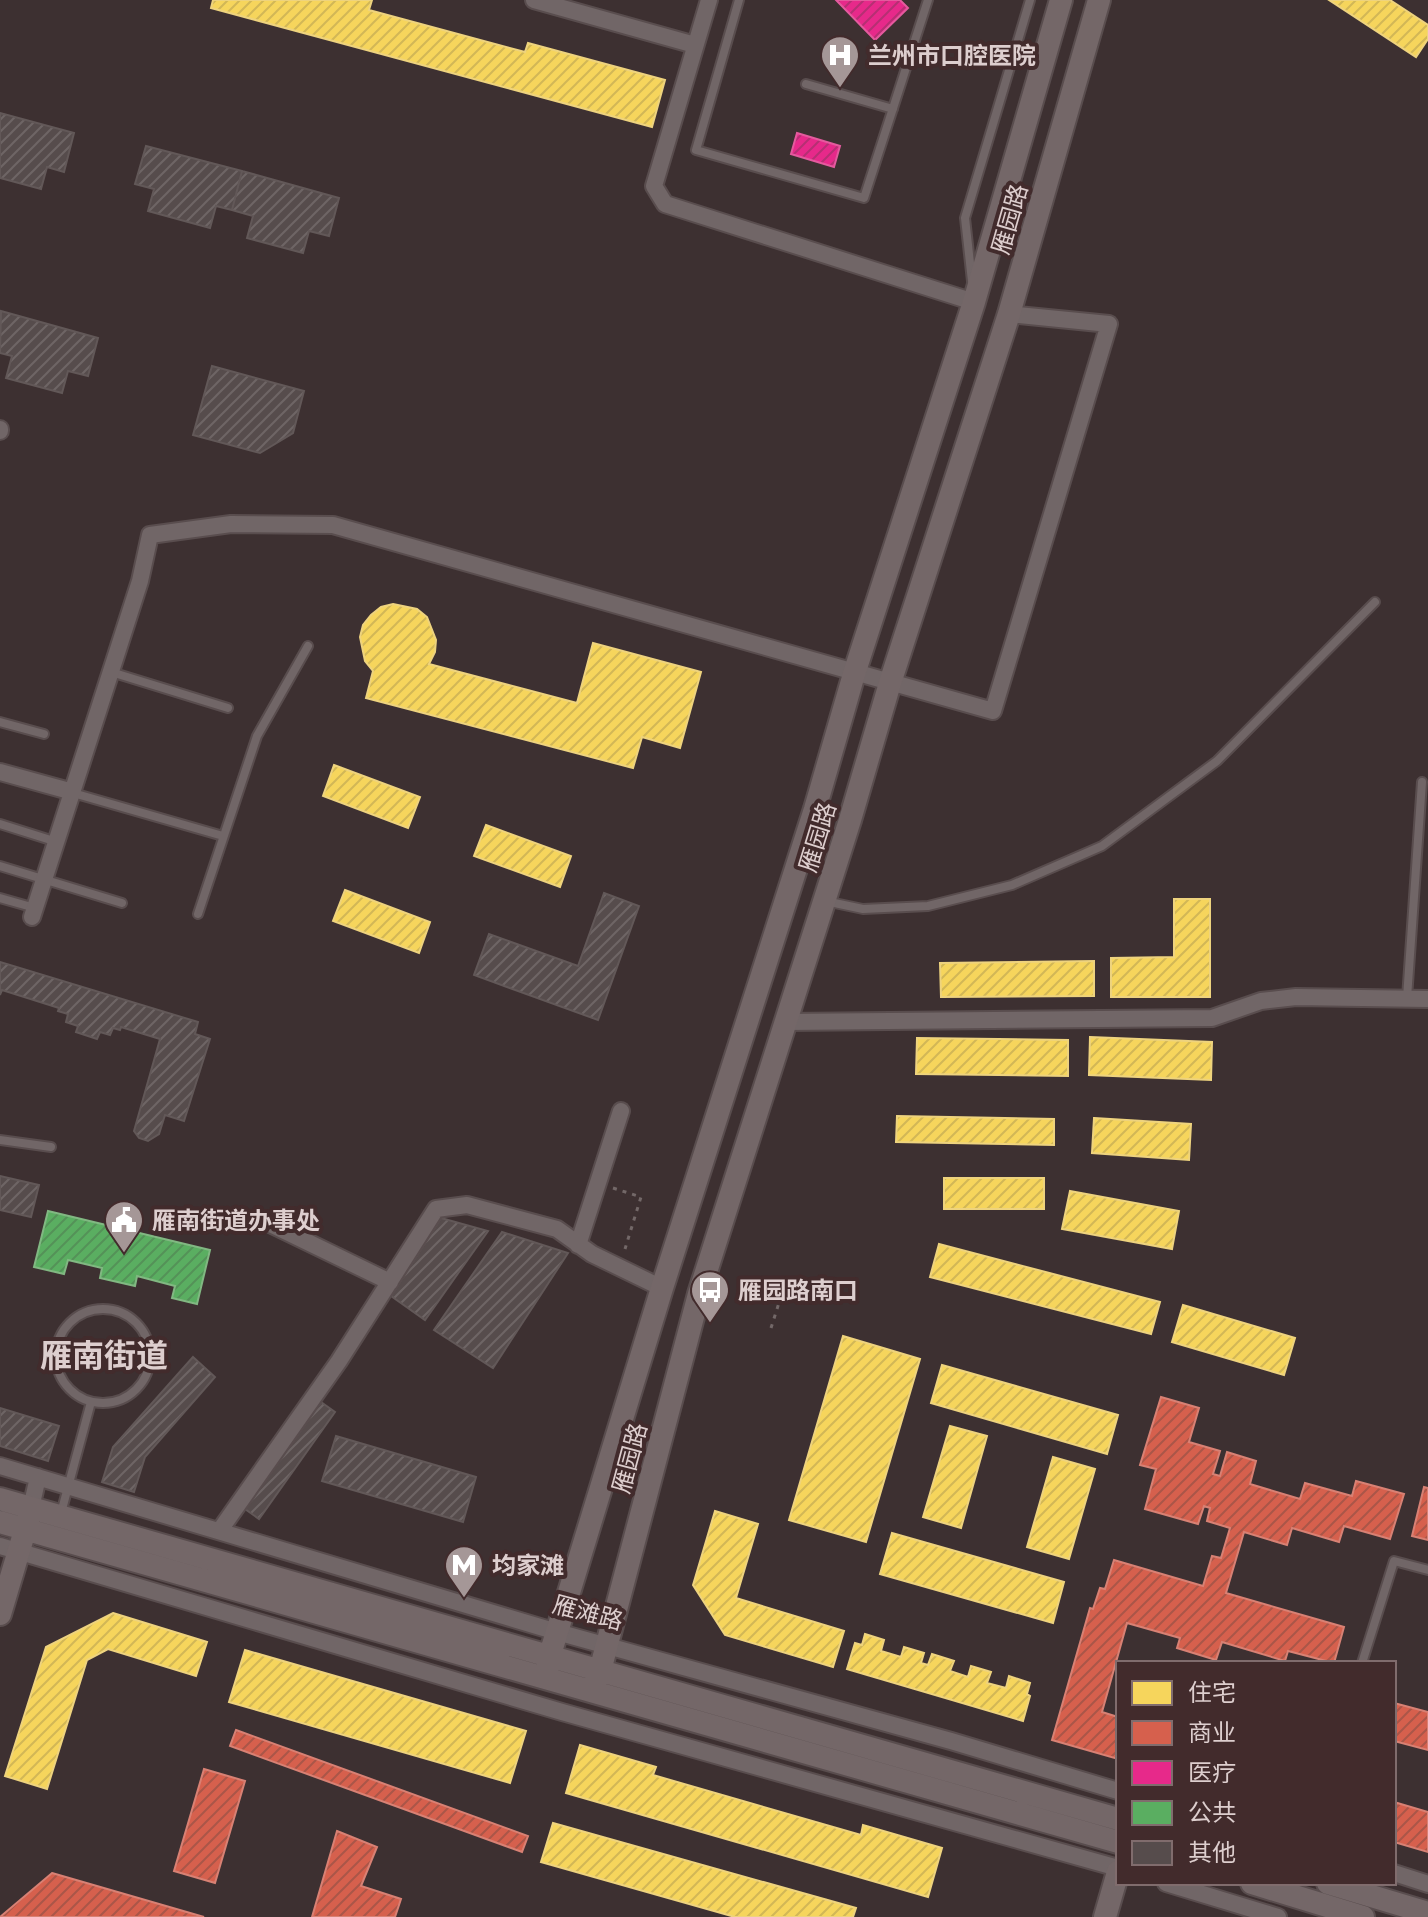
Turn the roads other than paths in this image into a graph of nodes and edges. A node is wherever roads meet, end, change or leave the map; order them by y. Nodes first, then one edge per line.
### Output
1 (534, 0) edge
2 (709, 0) edge
3 (739, 0) edge
4 (928, 0) edge
5 (1030, 0) edge
6 (1061, 0) edge
7 (1099, 0) edge
8 (554, 3) edge
9 (695, 45) junction
10 (806, 84) dead end
11 (893, 109) junction
12 (974, 302) junction
13 (1009, 314) junction
14 (1375, 602) dead end
15 (308, 646) dead end
16 (111, 672) junction
17 (854, 674) junction
18 (890, 683) junction
19 (228, 708) dead end
20 (0, 722) edge
21 (44, 734) dead end
22 (0, 772) edge
23 (1422, 782) dead end
24 (73, 792) junction
25 (0, 824) edge
26 (223, 836) junction
27 (1423, 841) edge
28 (58, 843) junction
29 (0, 866) edge
30 (45, 879) junction
31 (0, 898) edge
32 (824, 900) junction
33 (122, 903) dead end
34 (34, 913) joint
35 (198, 914) dead end
36 (1407, 999) junction
37 (1428, 999) edge
38 (786, 1022) junction
39 (621, 1111) dead end
40 (0, 1140) edge
41 (51, 1147) dead end
42 (258, 1218) dead end
43 (578, 1245) junction
44 (390, 1282) junction
45 (662, 1288) junction
46 (91, 1402) junction
47 (0, 1466) edge
48 (38, 1477) junction
49 (69, 1485) junction
50 (0, 1499) edge
51 (60, 1515) junction
52 (28, 1519) junction
53 (0, 1522) edge
54 (220, 1530) junction
55 (9, 1549) edge
56 (1428, 1570) edge
57 (0, 1614) edge
58 (557, 1632) junction
59 (607, 1644) junction
60 (1363, 1661) edge
61 (547, 1668) junction
62 (595, 1681) junction
63 (537, 1705) junction
64 (1116, 1790) edge
65 (1116, 1818) edge
66 (1116, 1841) edge
67 (1116, 1869) edge
68 (1396, 1874) edge
69 (1116, 1877) edge
70 (1428, 1884) edge
71 (1173, 1885) edge
72 (1258, 1885) edge
73 (1335, 1885) edge
74 (1428, 1913) edge
75 (1356, 1916) edge
76 (1105, 1917) edge
77 (1278, 1917) edge

1 - 8 street
2 - 9 street
3 - 11 lane
4 - 11 lane
5 - 12 lane
6 - 12 main road, 雁园路
7 - 13 main road, 雁园路
8 - 9 street
9 - 12 street
10 - 11 lane
12 - 13 main road
12 - 17 main road, 雁园路
13 - 18 main road, 雁园路
13 - 18 street
14 - 32 lane
15 - 26 lane
16 - 17 street
16 - 19 lane
16 - 24 street
17 - 18 street
17 - 45 main road, 雁园路
18 - 32 main road, 雁园路
20 - 21 lane
22 - 24 street
23 - 27 lane
24 - 26 lane
24 - 28 street
25 - 28 lane
26 - 35 lane
27 - 36 lane
28 - 30 street
29 - 30 lane
30 - 33 lane
30 - 34 street
31 - 34 lane
32 - 38 main road, 雁园路
36 - 37 street
36 - 38 street
38 - 59 main road, 雁园路
39 - 43 street
40 - 41 lane
42 - 44 street
43 - 44 street
43 - 45 street
44 - 54 street
45 - 58 main road, 雁园路
46 - 46 lane
46 - 49 lane
47 - 48 street, 雁滩路
48 - 49 street, 雁滩路
48 - 52 street
49 - 51 lane
49 - 54 street, 雁滩路
50 - 52 main road
51 - 52 main road
51 - 61 main road
52 - 53 main road
52 - 55 main road
52 - 61 main road
54 - 58 street, 雁滩路
55 - 57 main road
55 - 63 street
56 - 60 lane
58 - 59 street, 雁滩路
58 - 61 main road, 雁园路
59 - 62 main road, 雁园路
59 - 64 street, 雁滩路
61 - 62 main road
61 - 63 street
62 - 65 main road
62 - 66 main road
63 - 67 street
68 - 70 street
69 - 76 main road
71 - 77 street
72 - 75 main road
73 - 74 main road

